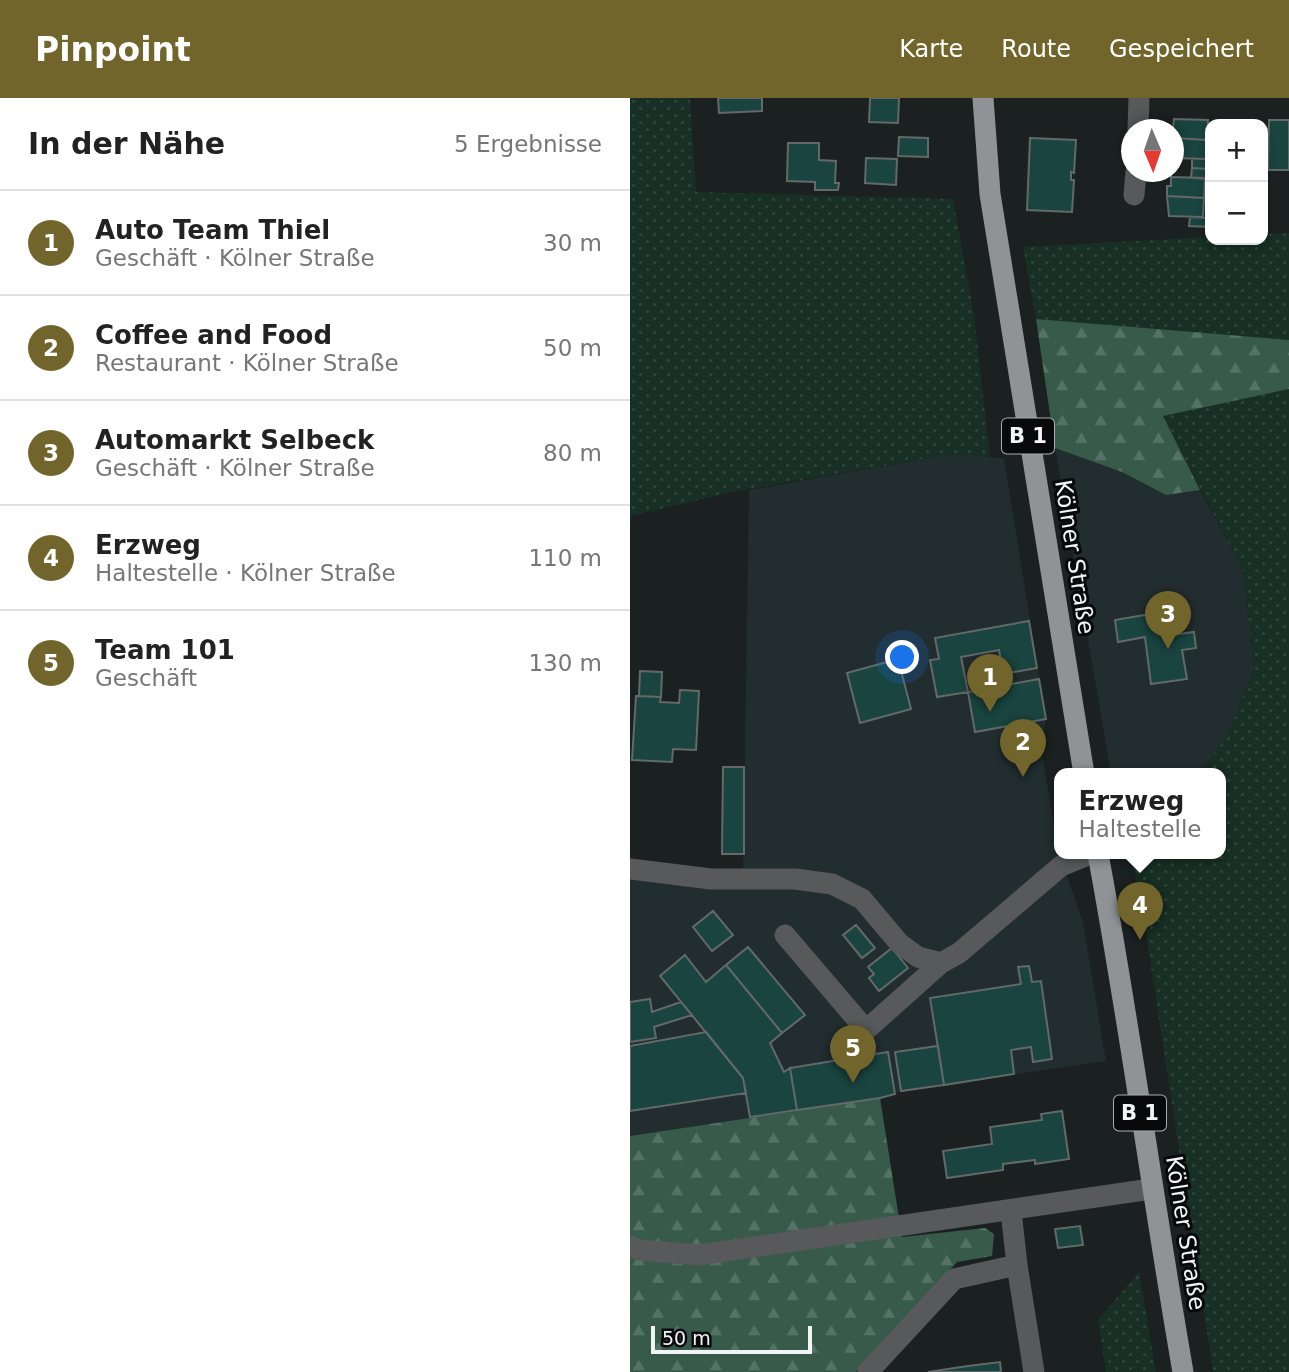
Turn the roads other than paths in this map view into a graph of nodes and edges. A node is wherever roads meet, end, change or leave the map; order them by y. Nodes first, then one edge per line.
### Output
1 (983, 98) edge
2 (1139, 98) edge
3 (1138, 119) edge
4 (1135, 182) edge
5 (1134, 195) dead end
6 (1083, 768) edge
7 (1078, 859) edge
8 (1098, 859) edge
9 (630, 869) edge
10 (785, 935) dead end
11 (941, 963) junction
12 (1152, 1189) junction
13 (1011, 1211) junction
14 (630, 1246) edge
15 (1017, 1265) junction
16 (868, 1372) edge
17 (1034, 1372) edge
18 (1182, 1372) edge

1 - 6 main road, Kölner Straße / B 1
2 - 3 lane
4 - 5 lane
7 - 11 lane
8 - 12 main road, Kölner Straße / B 1
9 - 11 lane
10 - 11 lane
12 - 13 lane
12 - 18 main road, Kölner Straße / B 1
13 - 14 lane
13 - 15 lane
15 - 16 lane
15 - 17 lane

